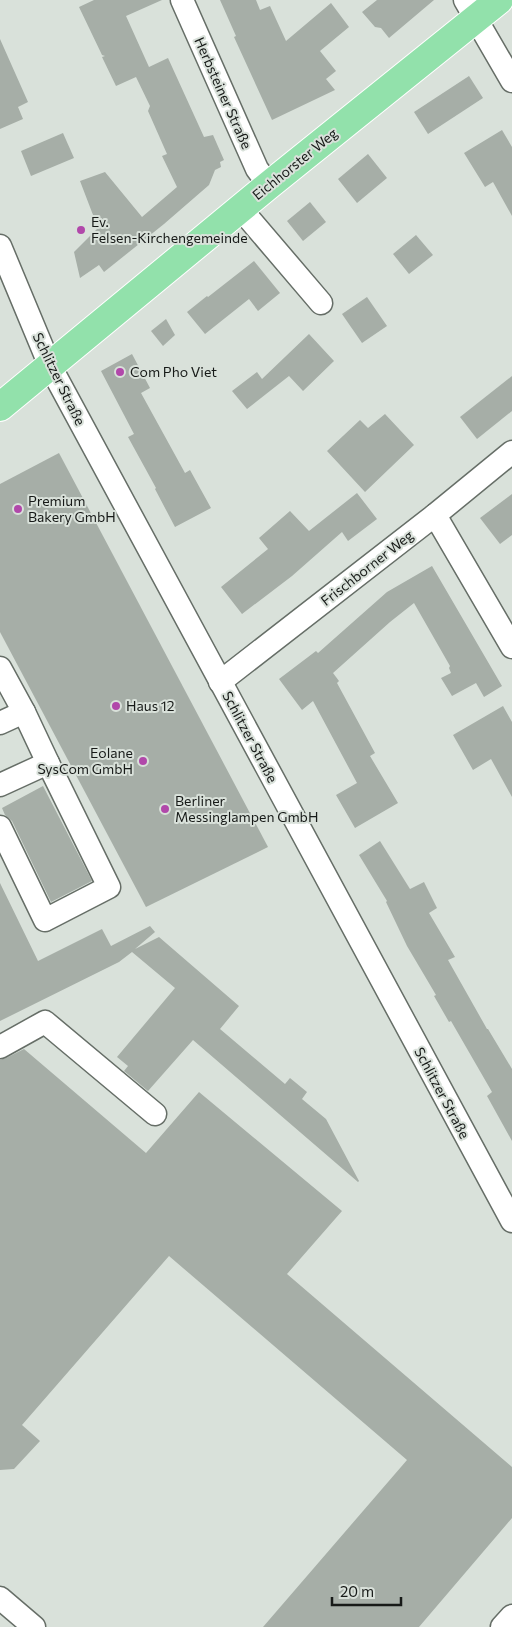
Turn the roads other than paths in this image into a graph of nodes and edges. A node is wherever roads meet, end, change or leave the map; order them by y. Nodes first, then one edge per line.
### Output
1 (182, 0) edge
2 (498, 0) edge
3 (470, 9) edge
4 (512, 81) edge
5 (269, 184) junction
6 (240, 208) junction
7 (0, 246) edge
8 (321, 303) dead end
9 (50, 366) junction
10 (0, 407) edge
11 (512, 452) edge
12 (435, 515) junction
13 (512, 647) edge
14 (0, 668) edge
15 (220, 682) junction
16 (24, 712) junction
17 (0, 723) edge
18 (48, 763) junction
19 (0, 785) edge
20 (0, 827) edge
21 (0, 1047) edge
22 (155, 1114) dead end
23 (512, 1221) edge
24 (0, 1598) edge
25 (512, 1616) edge
26 (34, 1627) edge
27 (502, 1627) edge

1 - 5 street, Herbsteiner Straße
2 - 3 main road, Eichhorster Weg
3 - 4 street
3 - 5 main road, Eichhorster Weg
5 - 6 main road, Eichhorster Weg
6 - 8 street
6 - 9 main road, Eichhorster Weg
7 - 9 street, Schlitzer Straße
9 - 10 main road, Eichhorster Weg
9 - 15 street, Schlitzer Straße
11 - 12 street, Frischborner Weg
12 - 13 street
12 - 15 street, Frischborner Weg
14 - 16 street
15 - 23 street, Schlitzer Straße
16 - 17 street
16 - 18 street
18 - 19 street
18 - 20 street
21 - 22 street
24 - 26 street
25 - 27 street

